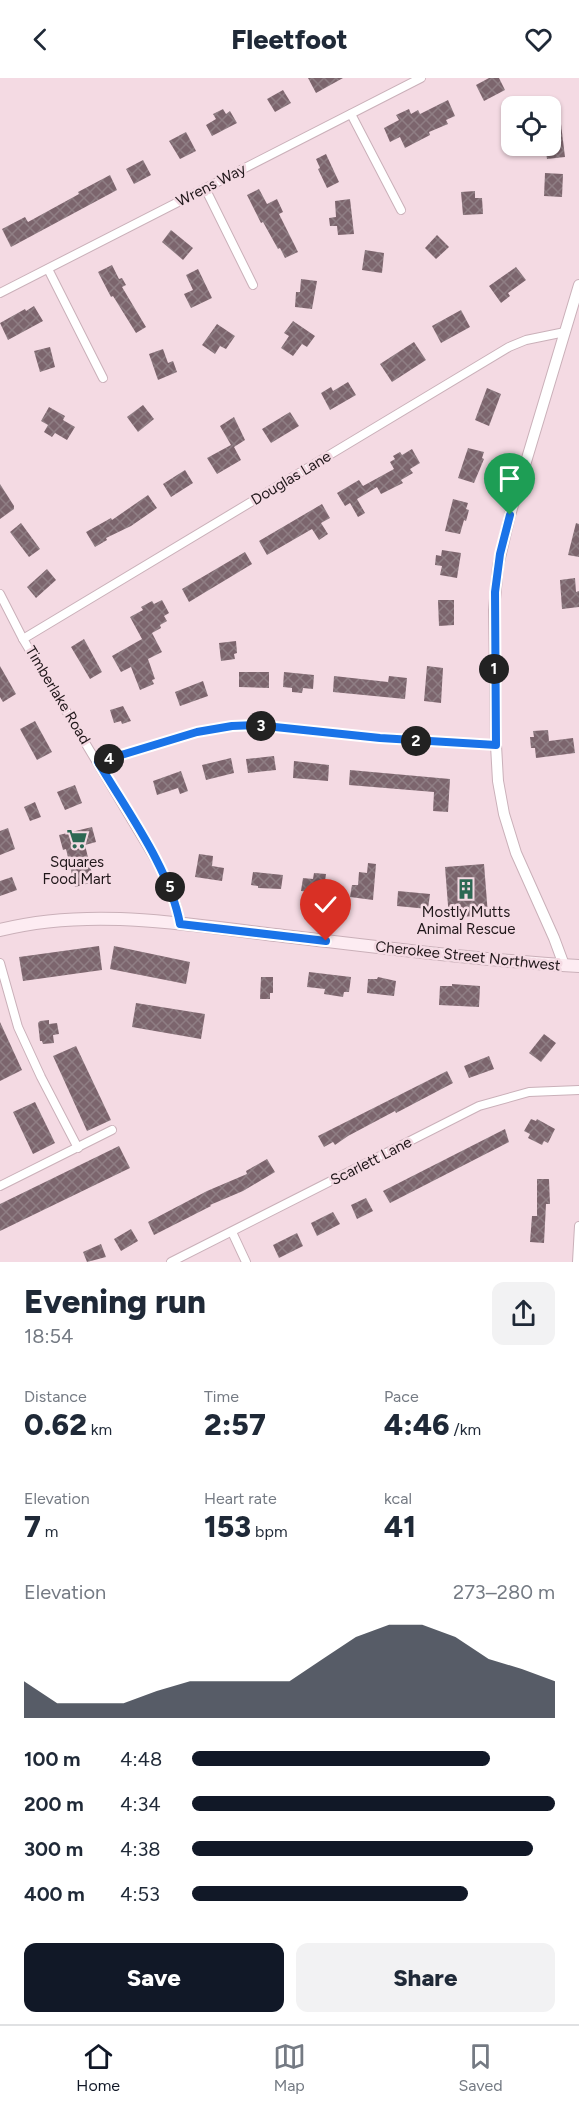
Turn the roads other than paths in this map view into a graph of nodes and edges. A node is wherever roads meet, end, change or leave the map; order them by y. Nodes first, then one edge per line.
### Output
1 (421, 78) edge
2 (351, 114) junction
3 (205, 189) junction
4 (401, 210) dead end
5 (48, 268) junction
6 (253, 285) dead end
7 (579, 285) edge
8 (0, 293) edge
9 (565, 332) junction
10 (103, 378) dead end
11 (0, 594) edge
12 (24, 639) junction
13 (496, 745) junction
14 (98, 762) junction
15 (180, 924) junction
16 (0, 930) edge
17 (0, 963) edge
18 (564, 965) junction
19 (579, 966) edge
20 (579, 1090) edge
21 (112, 1130) dead end
22 (78, 1148) junction
23 (0, 1186) edge
24 (579, 1226) edge
25 (232, 1232) junction
26 (171, 1262) edge
27 (246, 1262) edge
28 (577, 1262) edge

1 - 2 street, Wrens Way
2 - 3 street, Wrens Way
2 - 4 street
3 - 5 street, Wrens Way
3 - 6 street
5 - 8 street, Wrens Way
5 - 10 street
7 - 9 street
9 - 12 street, Douglas Lane
9 - 13 street
11 - 12 street, Timberlake Road
12 - 14 street, Timberlake Road
13 - 14 street
13 - 18 street
14 - 15 street, Timberlake Road
15 - 16 main road, Cherokee Street Northwest
15 - 18 main road, Cherokee Street Northwest
17 - 22 street
18 - 19 main road, Cherokee Street Northwest
20 - 25 street, Scarlett Lane
21 - 22 street
22 - 23 street
24 - 28 street
25 - 26 street, Scarlett Lane
25 - 27 street

